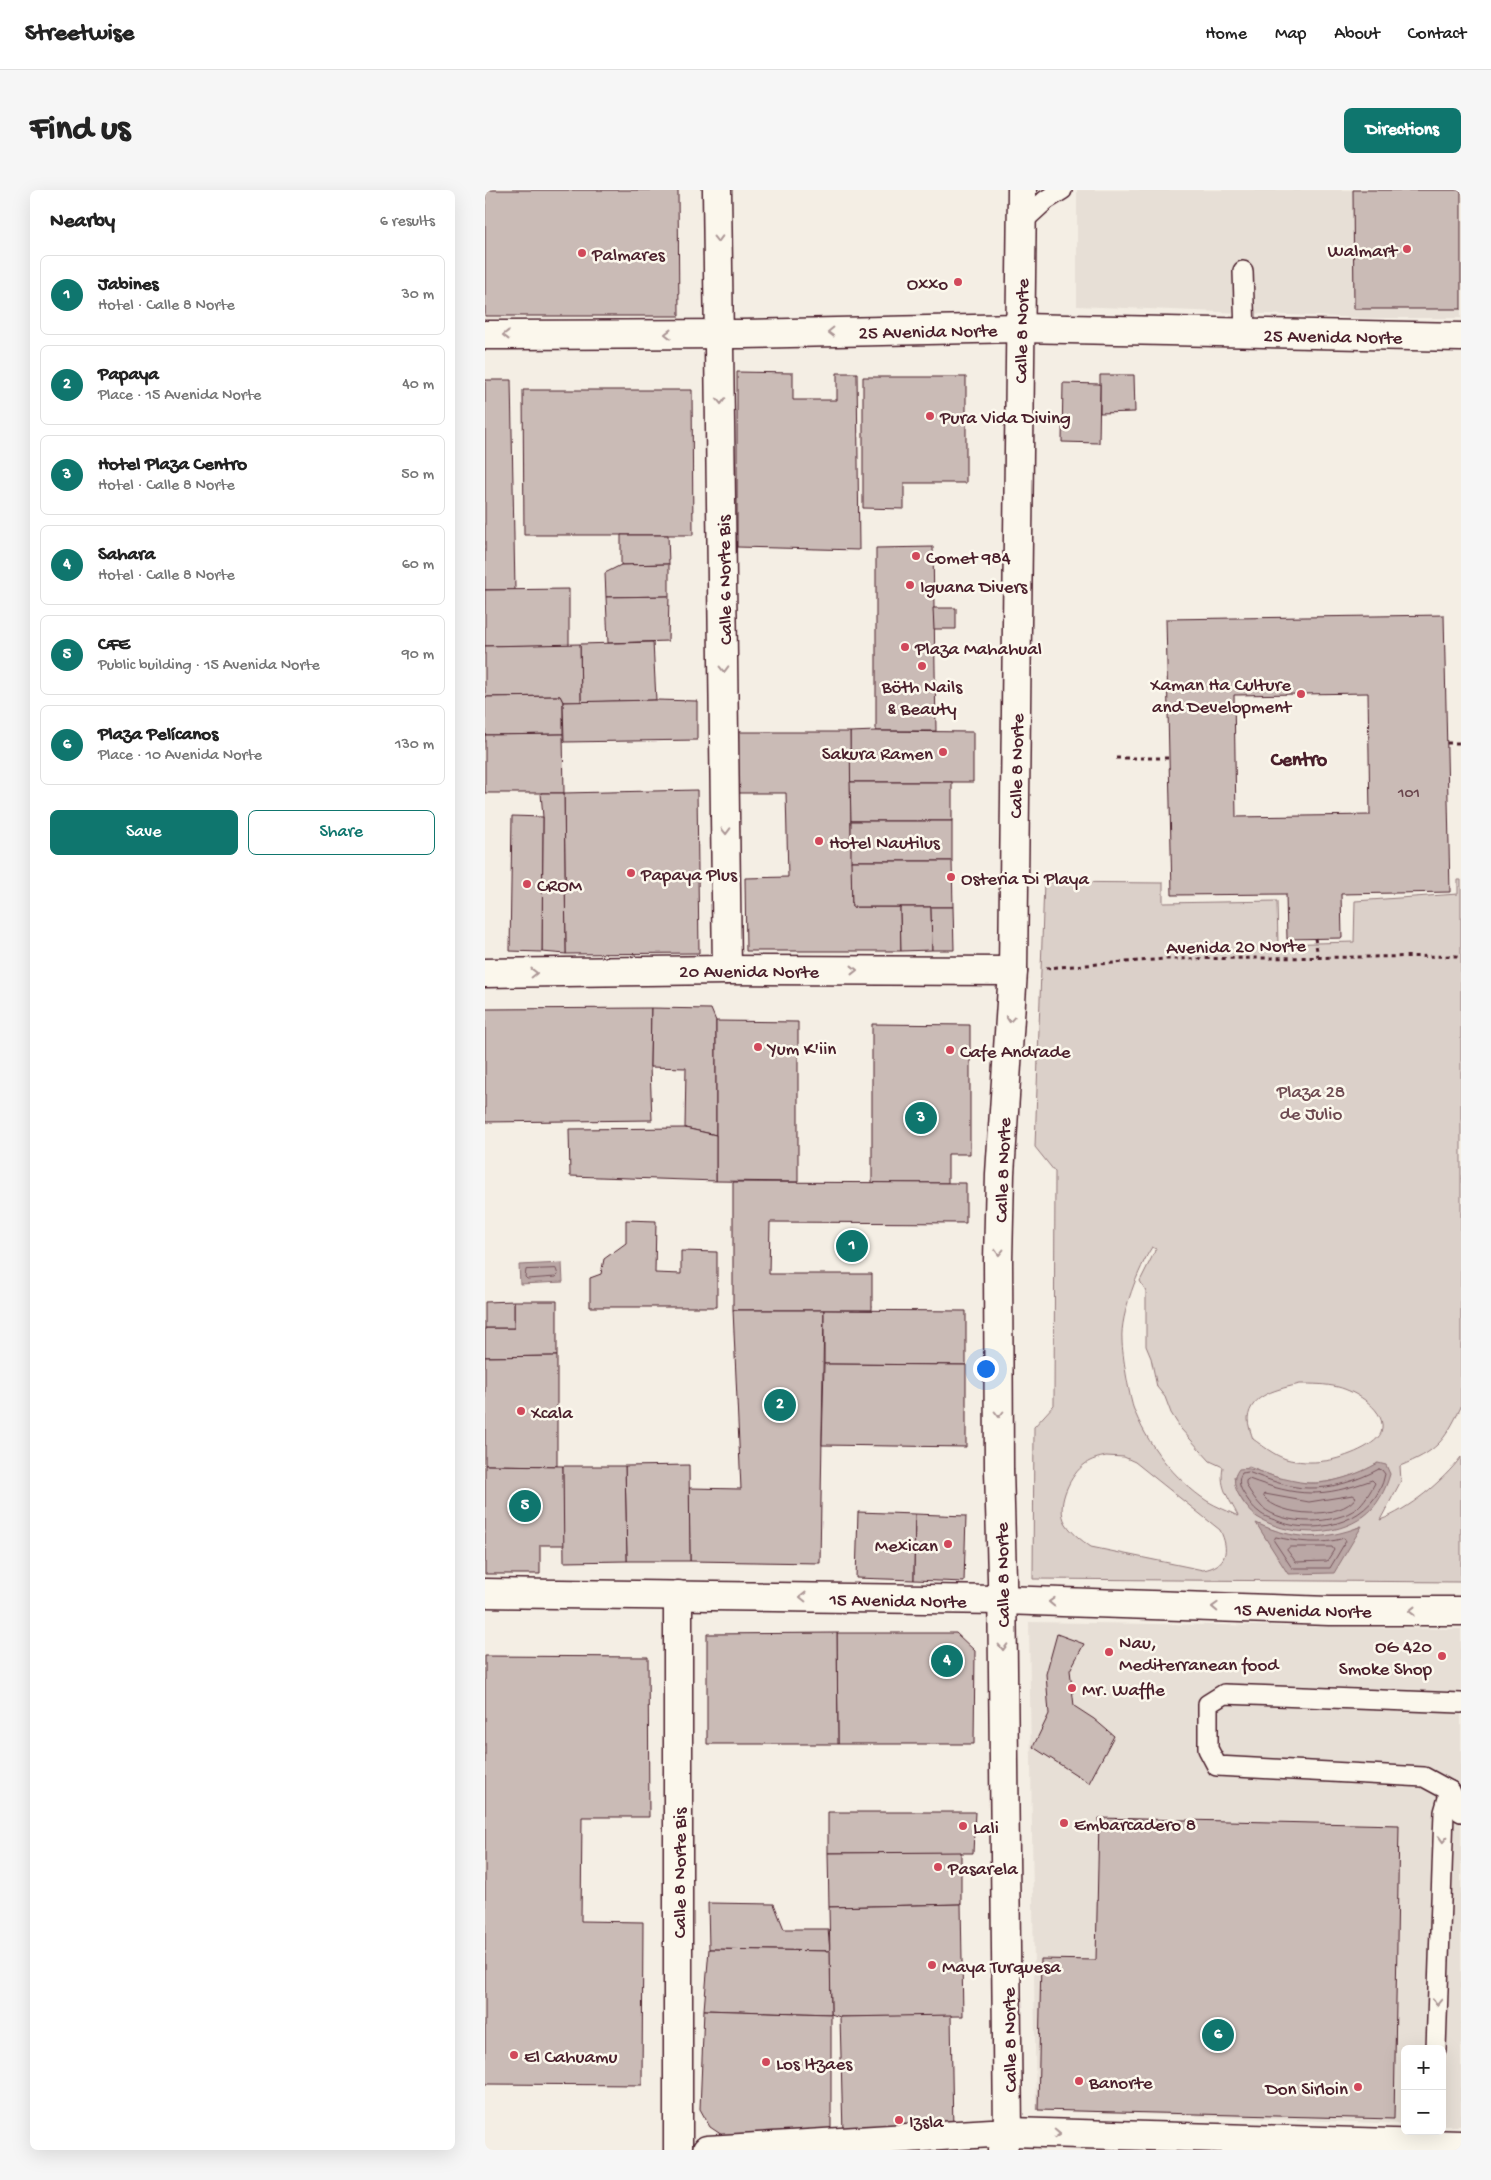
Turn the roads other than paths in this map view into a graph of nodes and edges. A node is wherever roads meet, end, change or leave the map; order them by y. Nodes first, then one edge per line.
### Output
1 (717, 190) edge
2 (1022, 190) edge
3 (1062, 190) edge
4 (1022, 222) junction
5 (1243, 271) dead end
6 (1019, 328) junction
7 (720, 334) junction
8 (1245, 334) junction
9 (485, 335) edge
10 (1461, 336) edge
11 (727, 970) junction
12 (1013, 971) junction
13 (485, 973) edge
14 (485, 1593) edge
15 (678, 1595) junction
16 (1002, 1600) junction
17 (1461, 1611) edge
18 (1461, 1703) edge
19 (1450, 1792) junction
20 (1461, 1812) edge
21 (1436, 2045) edge
22 (1444, 2140) edge
23 (1005, 2141) edge
24 (678, 2150) edge
25 (707, 2150) edge

1 -> 7 street, Calle 6 Norte Bis
2 - 4 street, Calle 8 Norte
3 - 4 lane
4 - 6 street, Calle 8 Norte
5 - 8 lane
6 -> 7 street, 25 Avenida Norte
6 - 8 street, 25 Avenida Norte
6 - 12 street, Calle 8 Norte
7 -> 9 street, 25 Avenida Norte
7 -> 11 street, Calle 6 Norte Bis
8 - 10 street, 25 Avenida Norte
11 -> 12 street, 20 Avenida Norte
13 -> 11 street, 20 Avenida Norte
12 -> 16 street, Calle 8 Norte
14 - 15 street, 15 Avenida Norte
16 -> 15 street, 15 Avenida Norte
15 - 24 street, Calle 8 Norte Bis
17 -> 16 street, 15 Avenida Norte
16 -> 23 street, Calle 8 Norte
18 - 19 lane
19 - 20 lane
19 -> 21 lane
23 -> 22 street
23 - 25 street

